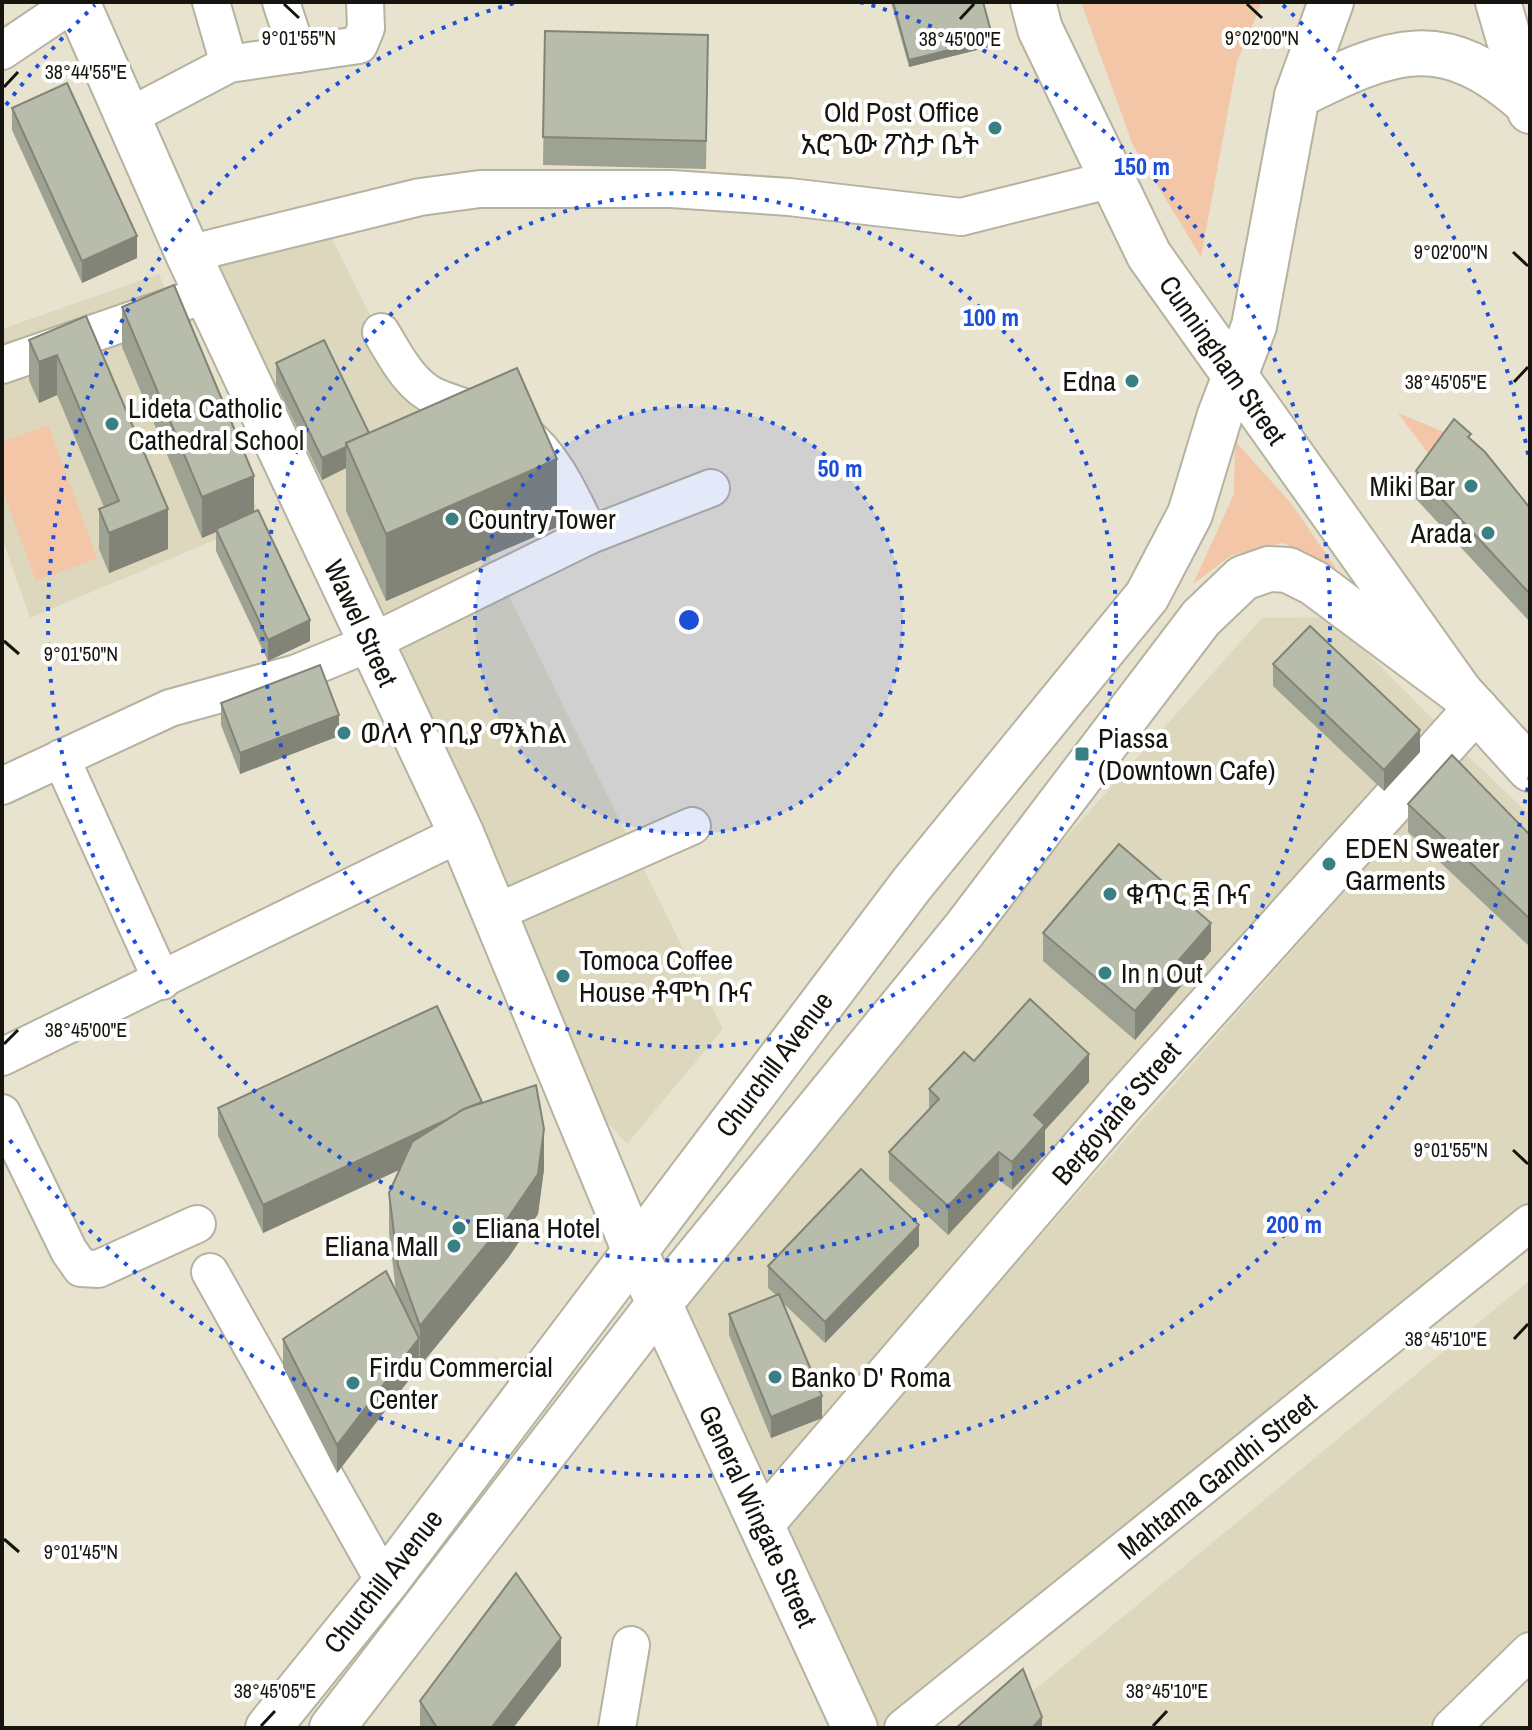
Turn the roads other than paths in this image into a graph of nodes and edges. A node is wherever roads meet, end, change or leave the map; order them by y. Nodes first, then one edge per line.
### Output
1 (76, 2) edge
2 (211, 2) edge
3 (281, 2) edge
4 (365, 2) edge
5 (1033, 2) edge
6 (1331, 2) edge
7 (1498, 2) edge
8 (2, 51) edge
9 (298, 54) junction
10 (229, 64) junction
11 (1297, 96) junction
12 (1529, 107) edge
13 (128, 117) junction
14 (1113, 179) junction
15 (188, 254) junction
16 (207, 294) junction
17 (381, 332) dead end
18 (2, 365) edge
19 (1236, 378) junction
20 (711, 488) dead end
21 (590, 535) junction
22 (1314, 583) joint
23 (370, 643) junction
24 (1468, 700) junction
25 (61, 758) junction
26 (1530, 769) edge
27 (2, 786) edge
28 (692, 826) dead end
29 (461, 833) junction
30 (497, 912) junction
31 (162, 981) junction
32 (2, 1057) edge
33 (2, 1113) edge
34 (1530, 1223) edge
35 (197, 1224) dead end
36 (634, 1249) junction
37 (210, 1272) dead end
38 (659, 1304) junction
39 (763, 1522) junction
40 (385, 1583) junction
41 (631, 1645) dead end
42 (1530, 1651) edge
43 (268, 1728) edge
44 (332, 1728) edge
45 (617, 1728) edge
46 (855, 1728) edge
47 (903, 1728) edge
48 (1451, 1728) edge

1 - 8 street
1 - 13 main road, Wawel Street
2 - 10 street
3 - 9 street
4 - 9 street
5 - 14 main road, Cunningham Street
6 - 11 main road, Churchill Avenue
7 - 12 main road
9 - 10 street
10 - 13 street
11 - 12 main road
11 - 19 main road, Churchill Avenue
13 - 15 main road, Wawel Street
14 - 15 street
14 - 19 main road, Cunningham Street
15 - 16 main road, Wawel Street
16 - 18 street
16 - 23 main road, Wawel Street
17 - 21 street
19 - 24 main road, Cunningham Street
19 - 36 main road, Churchill Avenue
20 - 21 street
21 - 23 street
22 - 24 main road, Cunningham Street
22 - 38 main road, Churchill Avenue
23 - 25 street
23 - 29 main road, Wawel Street
24 - 26 main road, Cunningham Street
24 - 39 main road, Bergoyane Street
25 - 27 street
25 - 31 street
28 - 30 street
29 - 30 main road, Wawel Street
29 - 31 street
30 - 36 main road, Wawel Street
31 - 32 street
33 - 35 street
34 - 47 street, Mahtama Gandhi Street
36 - 38 main road, General Wingate Street
36 - 40 main road, Churchill Avenue
37 - 40 street
38 - 39 main road, General Wingate Street
38 - 44 main road, Churchill Avenue
39 - 46 main road, General Wingate Street
40 - 43 main road, Churchill Avenue
41 - 45 street
42 - 48 street

